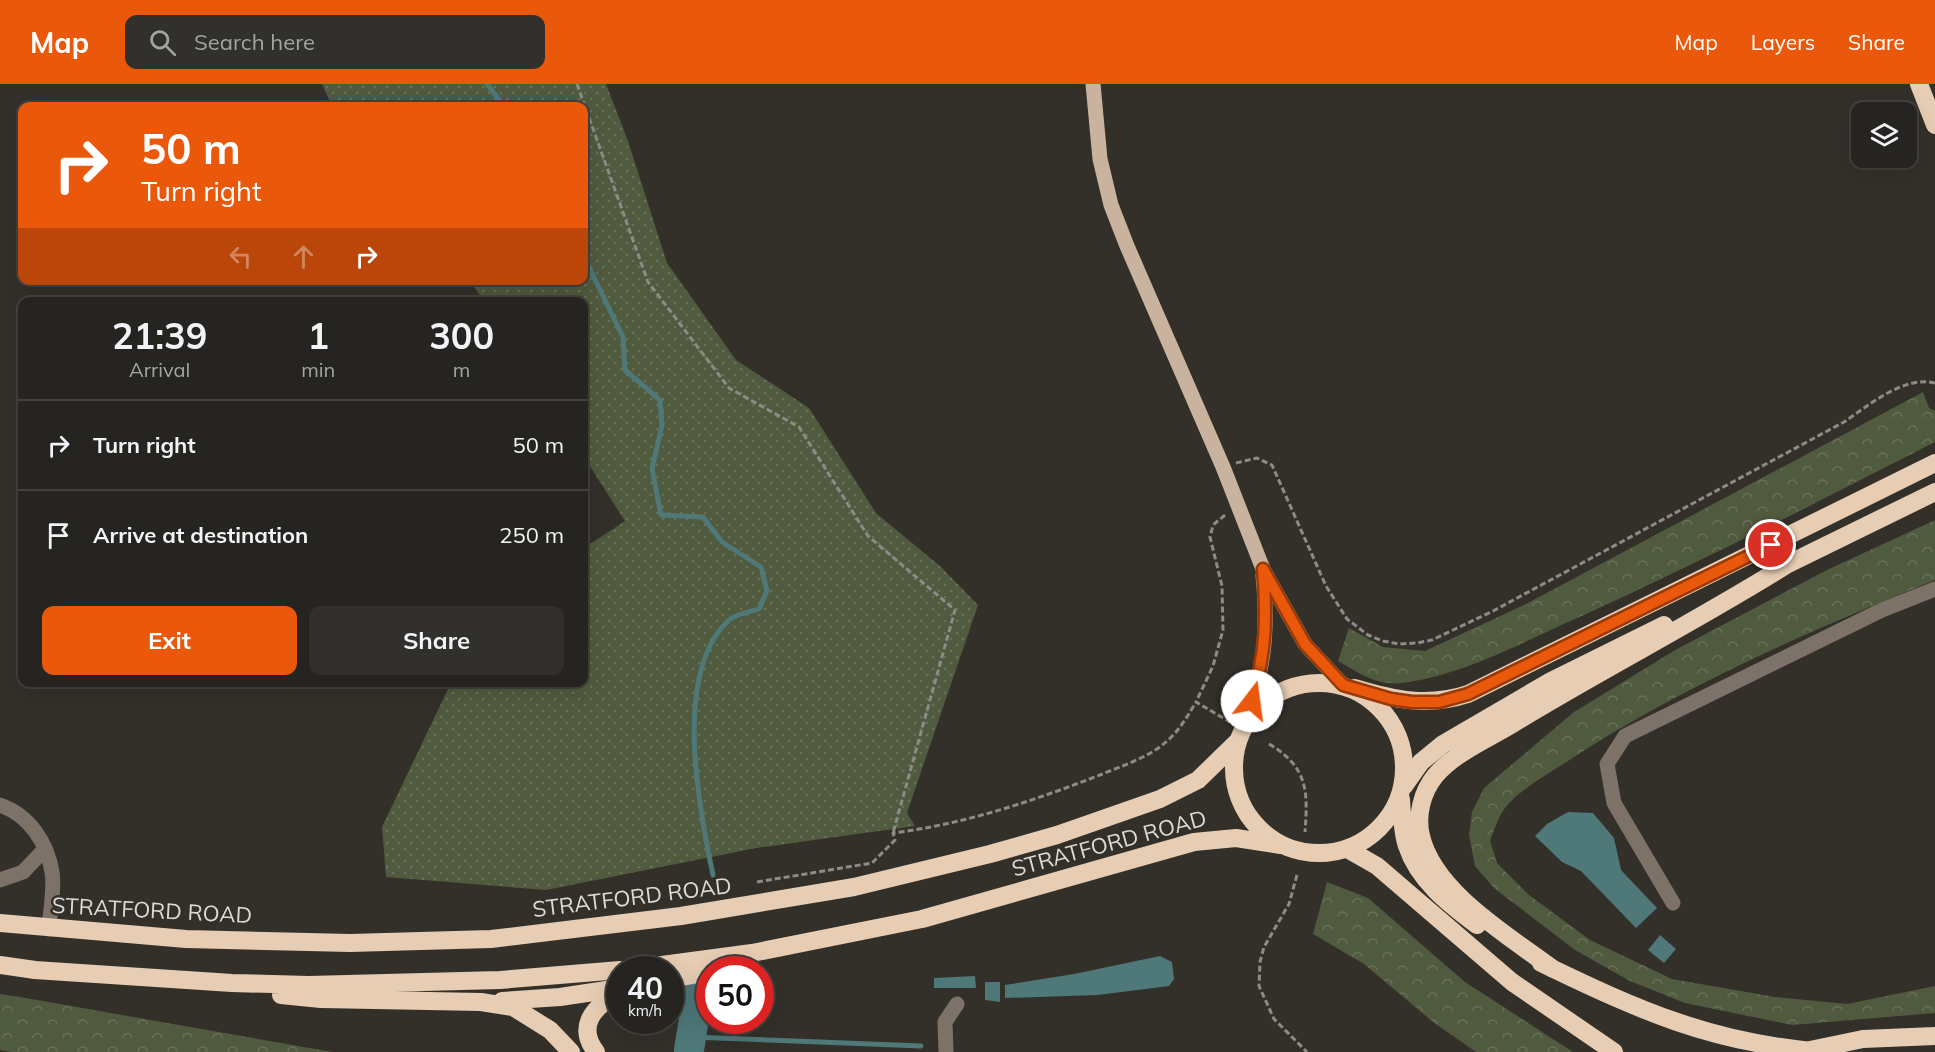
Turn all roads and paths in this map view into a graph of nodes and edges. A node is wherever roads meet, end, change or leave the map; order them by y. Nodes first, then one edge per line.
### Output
1 (577, 84) edge
2 (1093, 84) edge
3 (1919, 84) edge
4 (583, 102) edge
5 (588, 115) edge
6 (1935, 125) edge
7 (1935, 383) edge
8 (1935, 463) edge
9 (1223, 467) junction
10 (1935, 492) edge
11 (1239, 507) junction
12 (1788, 564) junction
13 (1263, 569) junction
14 (1935, 589) edge
15 (1349, 687) junction
16 (1196, 702) junction
17 (1237, 730) junction
18 (1269, 744) dead end
19 (1402, 793) junction
20 (0, 805) edge
21 (1305, 832) dead end
22 (893, 833) junction
23 (1281, 845) junction
24 (45, 849) junction
25 (1349, 850) junction
26 (1297, 874) dead end
27 (0, 880) edge
28 (757, 882) dead end
29 (1673, 903) dead end
30 (922, 919) junction
31 (0, 923) edge
32 (49, 929) junction
33 (774, 958) edge
34 (684, 962) edge
35 (0, 965) edge
36 (1553, 969) junction
37 (76, 971) junction
38 (606, 971) edge
39 (606, 990) edge
40 (606, 1001) edge
41 (481, 1002) junction
42 (957, 1004) dead end
43 (1935, 1036) edge
44 (1814, 1051) edge
45 (571, 1052) edge
46 (596, 1052) edge
47 (946, 1052) edge
48 (1306, 1052) edge
49 (1614, 1052) edge

1 - 4 path
2 - 9 main road
3 - 6 highway
5 - 22 path
7 - 9 path
8 - 15 highway
9 - 11 main road
10 - 12 highway
11 - 13 main road
11 - 16 path
12 - 19 highway
12 - 36 highway
13 - 15 main road
13 - 17 main road
14 - 29 lane
15 - 17 highway
15 - 19 highway
16 - 17 path
16 - 22 path
17 - 23 highway
17 - 32 highway, STRATFORD ROAD
18 - 21 path
19 - 25 highway
19 - 36 highway
20 - 24 lane
22 - 28 path
23 - 25 highway
23 - 30 highway, STRATFORD ROAD
24 - 27 lane
24 - 32 lane
25 - 49 highway
26 - 48 path
30 - 33 highway
30 - 34 highway, STRATFORD ROAD
31 - 32 highway, STRATFORD ROAD
35 - 37 highway
36 - 44 highway
37 - 38 highway
37 - 41 highway
39 - 41 highway
40 - 46 highway
41 - 45 highway
42 - 47 lane
43 - 44 highway

